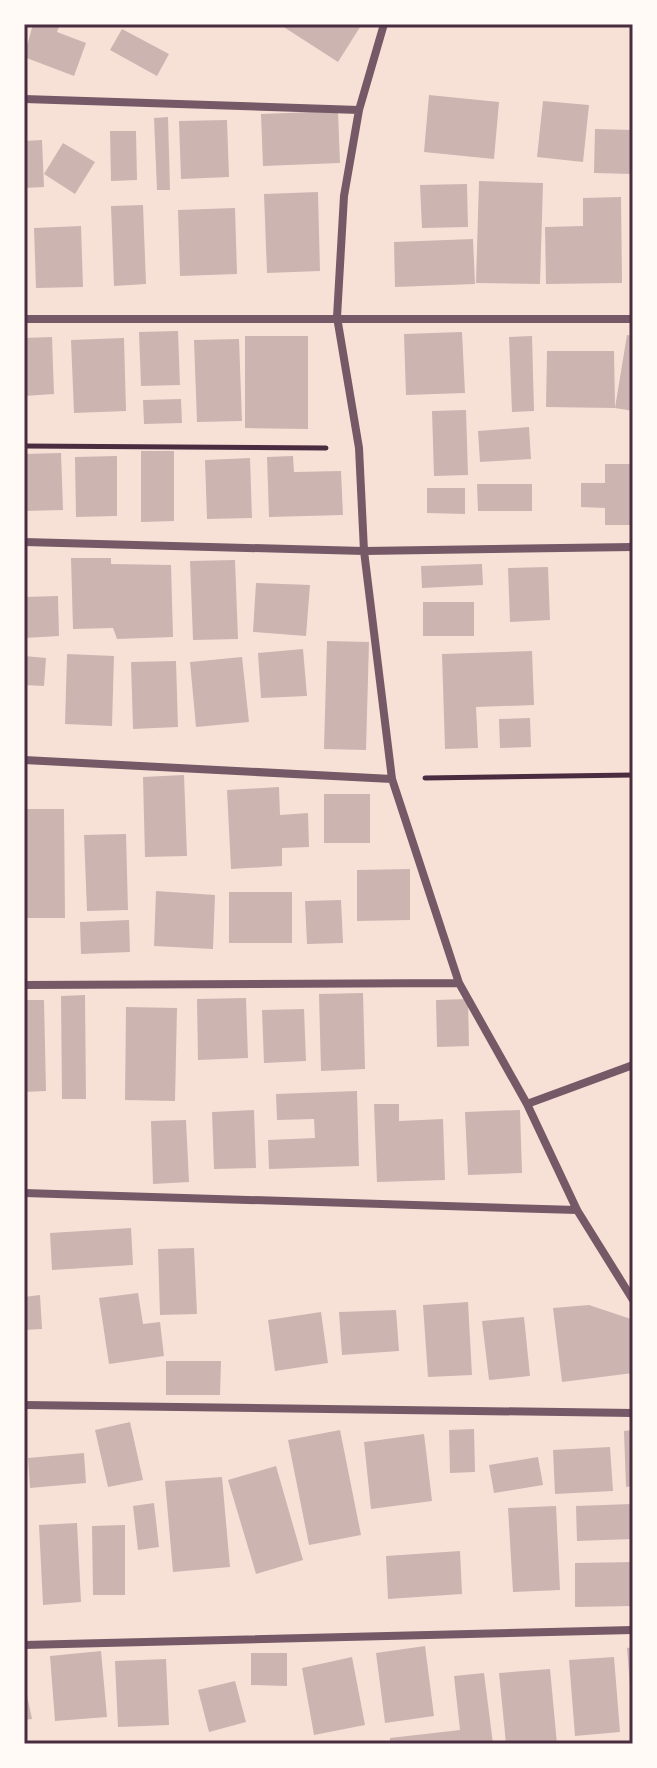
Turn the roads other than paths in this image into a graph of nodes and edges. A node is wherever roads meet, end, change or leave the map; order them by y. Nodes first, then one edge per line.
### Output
1 (384, 24) edge
2 (24, 99) edge
3 (359, 110) junction
4 (337, 317) junction
5 (24, 319) edge
6 (633, 319) edge
7 (24, 542) edge
8 (633, 547) edge
9 (364, 551) junction
10 (24, 760) edge
11 (392, 779) junction
12 (459, 983) junction
13 (24, 985) edge
14 (633, 1065) edge
15 (527, 1104) junction
16 (24, 1193) edge
17 (577, 1210) junction
18 (633, 1300) edge
19 (24, 1405) edge
20 (633, 1413) edge
21 (633, 1630) edge
22 (24, 1645) edge

1 - 3 street
2 - 3 street
3 - 4 street
4 - 5 street
4 - 6 street
4 - 9 street
7 - 9 street
8 - 9 street
9 - 11 street
10 - 11 street
11 - 12 street
12 - 13 street
12 - 15 street
14 - 15 street
15 - 17 street
16 - 17 street
17 - 18 street
19 - 20 street
21 - 22 street

